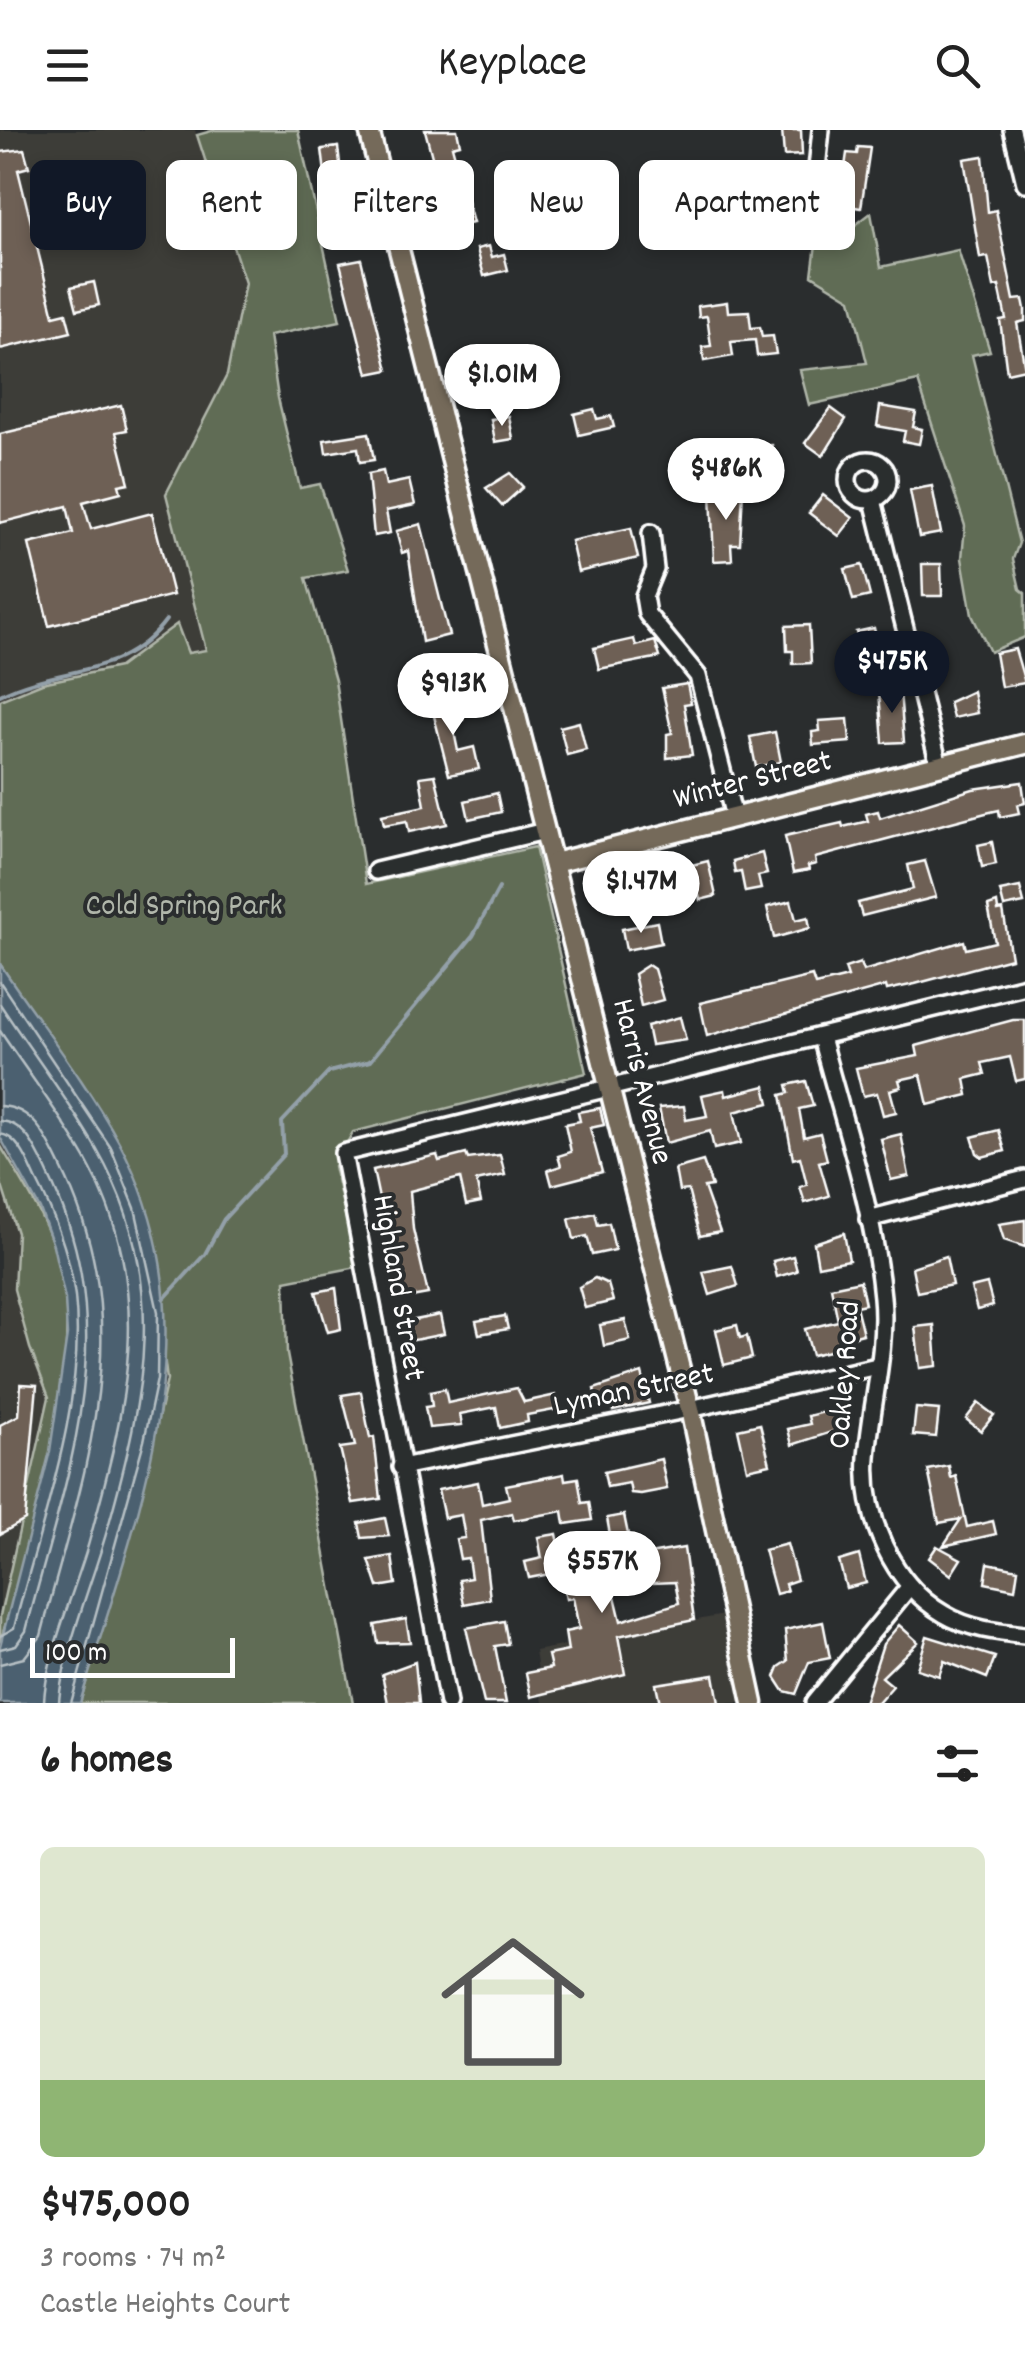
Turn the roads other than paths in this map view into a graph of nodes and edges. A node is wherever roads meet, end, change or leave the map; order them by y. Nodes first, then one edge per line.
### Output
1 (369, 130) edge
2 (821, 130) edge
3 (1012, 130) edge
4 (818, 160) edge
5 (1025, 183) edge
6 (873, 500) dead end
7 (651, 532) dead end
8 (1025, 744) edge
9 (938, 765) junction
10 (734, 817) junction
11 (545, 831) junction
12 (554, 862) junction
13 (376, 871) dead end
14 (1025, 986) edge
15 (821, 1037) junction
16 (610, 1088) junction
17 (1025, 1179) edge
18 (868, 1219) junction
19 (877, 1366) junction
20 (690, 1410) junction
21 (401, 1468) junction
22 (910, 1586) junction
23 (1025, 1635) edge
24 (448, 1703) edge
25 (753, 1703) edge
26 (814, 1703) edge

1 - 11 main road, Harris Avenue
2 - 4 street
3 - 5 street
6 - 9 street
7 - 10 street
8 - 9 main road, Winter Street
9 - 10 main road, Winter Street
10 - 12 main road, Winter Street
11 - 12 main road, Harris Avenue
11 - 13 street
12 - 16 main road, Harris Avenue
14 - 15 street
15 - 16 street
15 - 18 street, Oakley Road
16 - 20 main road, Harris Avenue
16 - 21 street, Highland Street
17 - 18 street
18 - 19 street, Oakley Road
19 - 20 street, Lyman Street
19 - 22 street, Oakley Road
20 - 21 street, Lyman Street
20 - 25 main road, Harris Avenue
21 - 24 street, Highland Street
22 - 23 street, Oakley Road
22 - 26 street

